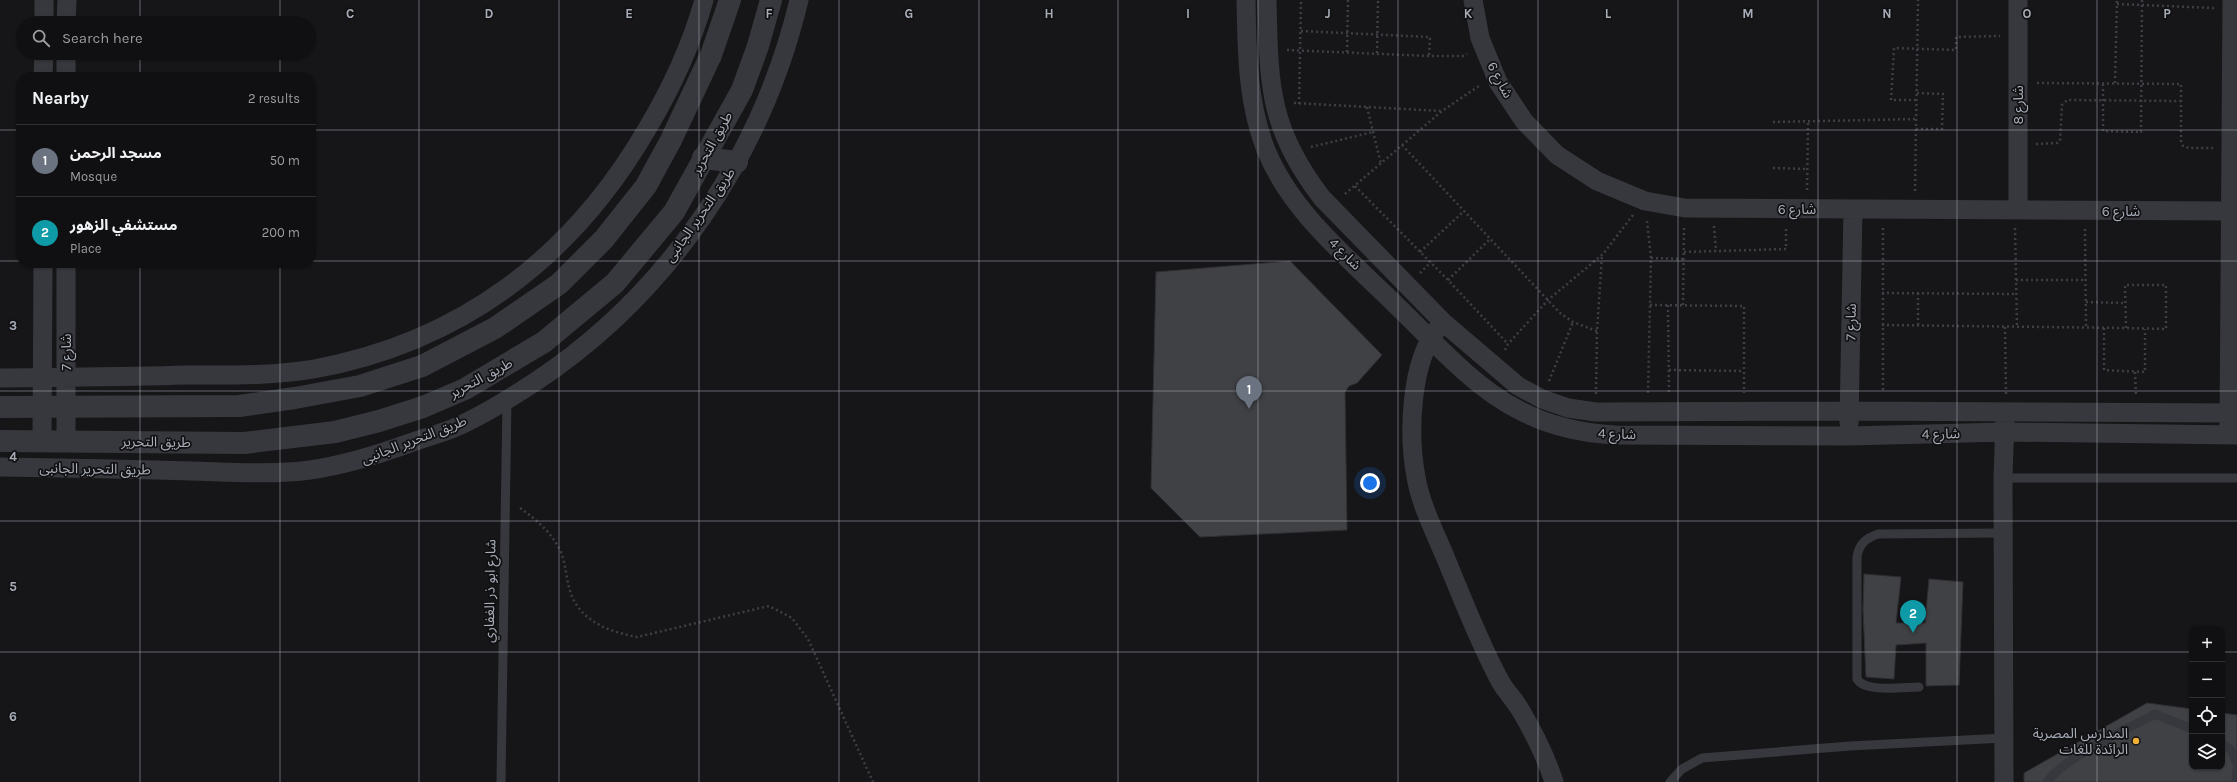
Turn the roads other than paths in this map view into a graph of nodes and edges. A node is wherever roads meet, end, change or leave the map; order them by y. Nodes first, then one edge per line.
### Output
1 (44, 0) edge
2 (66, 0) edge
3 (704, 0) edge
4 (730, 0) edge
5 (771, 0) edge
6 (798, 0) edge
7 (1246, 0) edge
8 (1267, 0) edge
9 (1473, 0) edge
10 (2018, 0) edge
11 (2232, 4) edge
12 (44, 16) edge
13 (66, 16) edge
14 (44, 60) edge
15 (66, 60) edge
16 (43, 72) edge
17 (66, 72) edge
18 (704, 158) junction
19 (737, 162) junction
20 (1853, 209) junction
21 (2016, 210) junction
22 (2230, 211) junction
23 (42, 268) edge
24 (66, 268) edge
25 (1443, 322) junction
26 (1430, 338) junction
27 (66, 377) junction
28 (0, 378) edge
29 (42, 378) junction
30 (507, 400) junction
31 (0, 407) edge
32 (42, 407) junction
33 (66, 407) junction
34 (1849, 411) junction
35 (2006, 412) junction
36 (2233, 413) edge
37 (2005, 432) junction
38 (2233, 435) edge
39 (1849, 436) junction
40 (0, 441) edge
41 (42, 441) junction
42 (66, 441) junction
43 (0, 467) edge
44 (2003, 478) junction
45 (2237, 478) edge
46 (2003, 533) junction
47 (1919, 687) dead end
48 (2189, 728) edge
49 (2004, 738) junction
50 (2225, 745) edge
51 (2237, 764) edge
52 (2237, 770) edge
53 (501, 782) edge
54 (1554, 782) edge
55 (1670, 782) edge
56 (2004, 782) edge
57 (2047, 782) edge
58 (2236, 782) edge

1 - 12 street
2 - 13 street
3 - 27 street
4 - 33 street
5 - 18 street, طريق التحرير
6 - 19 street, طريق التحرير الجانبى
7 - 26 street, شارع 4
8 - 25 street, شارع 4
9 - 20 street, شارع 6
10 - 21 street, شارع 8
11 - 22 street
14 - 16 street
15 - 17 street
18 - 19 street
18 - 42 street, طريق التحرير
19 - 30 street, طريق التحرير الجانبى
20 - 21 street, شارع 6
20 - 34 street, شارع 7
21 - 22 street, شارع 6
22 - 36 street
23 - 29 street, شارع 7
24 - 27 street, شارع 7
25 - 26 street
25 - 34 street, شارع 4
26 - 39 street, شارع 4
26 - 54 street
27 - 29 street
27 - 33 street, شارع 7
28 - 29 street
29 - 32 street, شارع 7
30 - 43 street, طريق التحرير الجانبى
30 - 53 lane, شارع ابو ذر الغفاري
31 - 32 street
32 - 33 street
32 - 41 street, شارع 7
33 - 42 street, شارع 7
34 - 35 street, شارع 4
34 - 39 street, شارع 7
35 - 36 street, شارع 4
35 - 37 street
36 - 38 street
37 - 38 street, شارع 4
37 - 39 street, شارع 4
37 - 44 street
40 - 41 street, طريق التحرير
41 - 42 street, طريق التحرير
44 - 45 lane
44 - 46 street
46 - 47 lane
46 - 49 street
48 - 57 lane
49 - 55 lane
49 - 56 street
50 - 51 lane
52 - 58 lane

